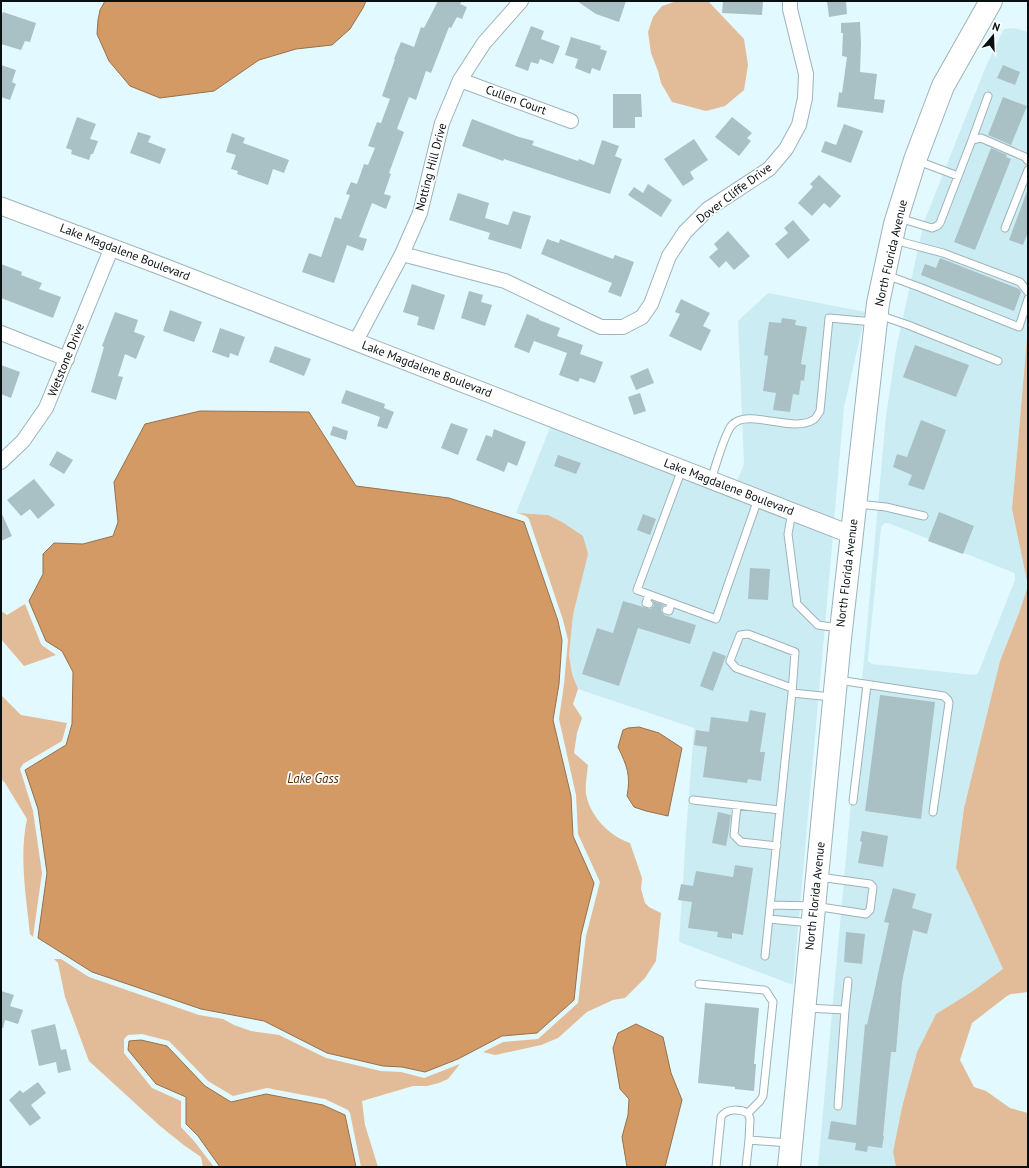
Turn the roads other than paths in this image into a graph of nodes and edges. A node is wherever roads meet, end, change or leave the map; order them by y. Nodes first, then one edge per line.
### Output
1 (521, 1) edge
2 (790, 1) edge
3 (991, 1) edge
4 (460, 80) junction
5 (988, 96) dead end
6 (571, 121) dead end
7 (972, 140) junction
8 (916, 160) junction
9 (1028, 161) edge
10 (1028, 170) edge
11 (958, 176) junction
12 (1, 206) edge
13 (897, 217) junction
14 (1005, 228) dead end
15 (892, 240) junction
16 (112, 247) junction
17 (402, 254) junction
18 (884, 274) junction
19 (1028, 292) edge
20 (1028, 299) edge
21 (876, 318) junction
22 (1, 333) edge
23 (356, 341) junction
24 (67, 359) junction
25 (998, 361) dead end
26 (1, 462) edge
27 (682, 469) junction
28 (711, 480) junction
29 (758, 498) junction
30 (856, 503) junction
31 (792, 512) junction
32 (924, 516) dead end
33 (852, 535) junction
34 (649, 595) junction
35 (671, 603) junction
36 (648, 604) dead end
37 (666, 610) dead end
38 (841, 629) junction
39 (867, 684) junction
40 (835, 689) junction
41 (792, 691) junction
42 (693, 800) dead end
43 (853, 802) dead end
44 (737, 805) junction
45 (780, 810) junction
46 (933, 812) dead end
47 (776, 846) junction
48 (817, 877) junction
49 (771, 905) junction
50 (813, 915) junction
51 (769, 919) junction
52 (766, 956) dead end
53 (848, 981) dead end
54 (699, 984) dead end
55 (804, 1008) junction
56 (845, 1010) junction
57 (838, 1106) dead end
58 (748, 1114) junction
59 (749, 1140) junction
60 (791, 1143) junction
61 (716, 1167) edge
62 (746, 1167) edge
63 (789, 1167) edge

1 - 4 street, Notting Hill Drive
2 - 17 street, Dover Cliffe Drive
3 - 8 main road, North Florida Avenue
4 - 6 street, Cullen Court
4 - 17 street, Notting Hill Drive
5 - 7 lane
7 - 9 lane
7 - 11 lane
8 - 11 lane
8 - 13 main road, North Florida Avenue
10 - 14 lane
11 - 13 lane
12 - 16 street, Lake Magdalene Boulevard
13 - 15 main road, North Florida Avenue
15 - 18 main road, North Florida Avenue
15 - 19 lane
16 - 23 street, Lake Magdalene Boulevard
16 - 24 street, Wetstone Drive
17 - 23 street, Notting Hill Drive
18 - 20 lane
18 - 21 main road, North Florida Avenue
21 - 25 lane
21 - 28 lane
21 - 30 main road, North Florida Avenue
22 - 24 street
23 - 27 street, Lake Magdalene Boulevard
24 - 26 street, Wetstone Drive
27 - 28 street, Lake Magdalene Boulevard
27 - 34 lane
28 - 29 street, Lake Magdalene Boulevard
29 - 31 street, Lake Magdalene Boulevard
29 - 35 lane
30 - 32 lane
30 - 33 main road, North Florida Avenue
31 - 33 street, Lake Magdalene Boulevard
31 - 38 lane
33 - 38 main road, North Florida Avenue
34 - 35 lane
34 - 36 lane
35 - 37 lane
38 - 40 main road, North Florida Avenue
39 - 40 lane
39 - 43 lane
39 - 46 lane
40 - 41 lane
40 - 48 main road, North Florida Avenue
41 - 41 lane
41 - 45 lane
42 - 44 lane
44 - 45 lane
44 - 47 lane
45 - 47 lane
47 - 49 lane
48 - 50 main road, North Florida Avenue
48 - 50 lane
49 - 50 lane
49 - 51 lane
50 - 51 lane
50 - 55 main road, North Florida Avenue
51 - 52 lane
53 - 56 lane
54 - 58 lane
55 - 56 lane
55 - 60 main road, North Florida Avenue
56 - 57 lane
58 - 59 lane
58 - 61 lane
59 - 60 lane
59 - 62 lane
60 - 63 main road, North Florida Avenue

